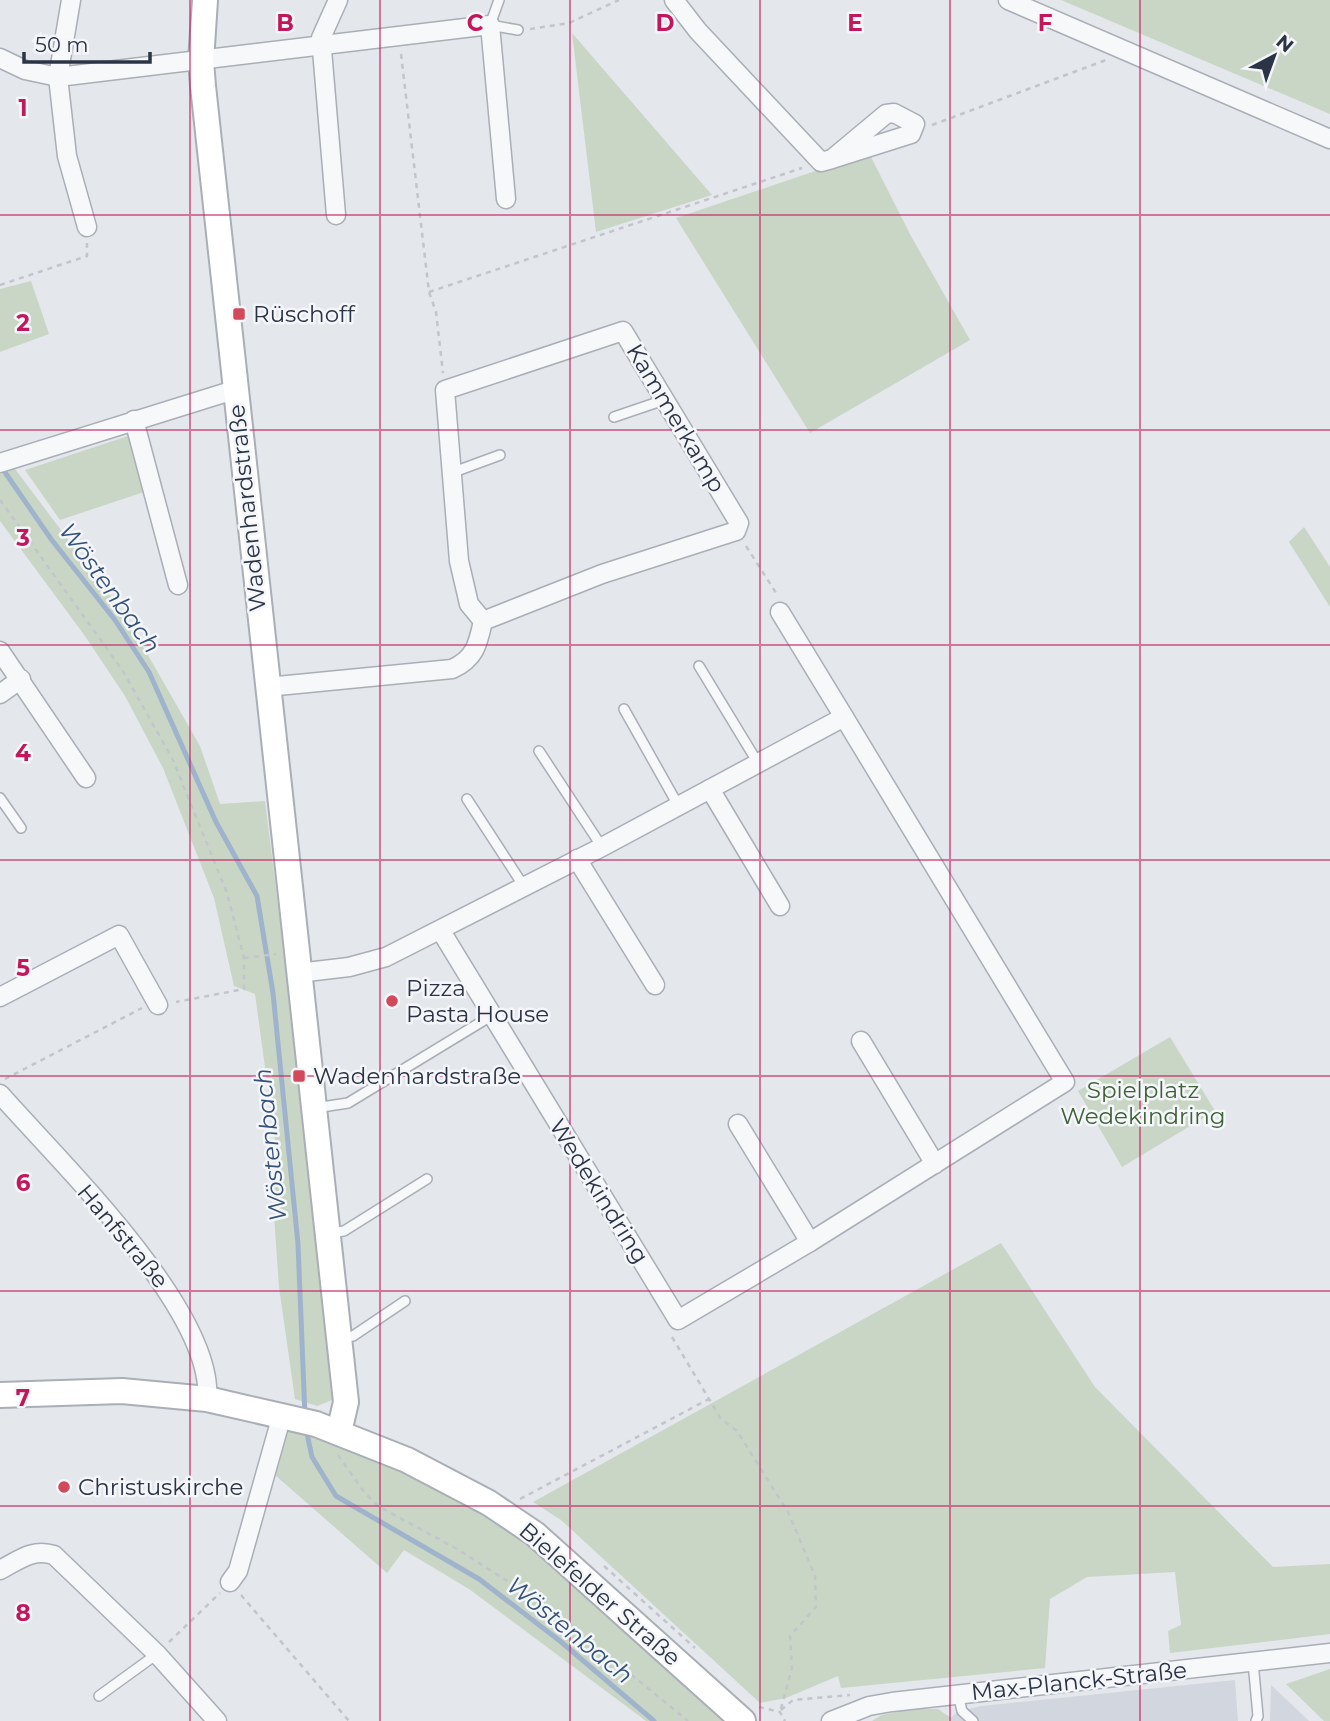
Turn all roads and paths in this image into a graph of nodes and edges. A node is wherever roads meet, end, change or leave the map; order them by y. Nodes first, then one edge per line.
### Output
1 (71, 0) edge
2 (205, 0) edge
3 (338, 0) edge
4 (499, 0) edge
5 (619, 0) edge
6 (674, 0) edge
7 (1008, 0) edge
8 (490, 24) junction
9 (518, 30) joint
10 (399, 37) junction
11 (321, 47) junction
12 (1120, 49) junction
13 (0, 58) edge
14 (201, 61) junction
15 (58, 77) junction
16 (915, 129) junction
17 (1330, 139) edge
18 (827, 160) junction
19 (506, 199) dead end
20 (336, 215) dead end
21 (87, 226) joint
22 (0, 285) edge
23 (429, 292) junction
24 (234, 390) junction
25 (445, 390) junction
26 (664, 400) junction
27 (614, 417) dead end
28 (134, 420) junction
29 (500, 455) dead end
30 (0, 463) edge
31 (451, 473) junction
32 (0, 500) edge
33 (736, 531) junction
34 (178, 585) dead end
35 (780, 612) joint
36 (483, 621) junction
37 (0, 651) edge
38 (699, 666) dead end
39 (21, 679) junction
40 (267, 687) junction
41 (0, 694) edge
42 (624, 709) dead end
43 (844, 717) junction
44 (539, 751) dead end
45 (758, 763) junction
46 (86, 778) dead end
47 (710, 789) junction
48 (0, 798) edge
49 (467, 799) dead end
50 (678, 805) junction
51 (21, 828) dead end
52 (602, 847) junction
53 (577, 859) junction
54 (523, 885) junction
55 (780, 906) dead end
56 (440, 931) junction
57 (244, 958) junction
58 (291, 963) junction
59 (655, 985) dead end
60 (0, 997) edge
61 (158, 1005) junction
62 (491, 1016) junction
63 (861, 1041) dead end
64 (0, 1082) edge
65 (0, 1094) edge
66 (314, 1108) junction
67 (738, 1124) dead end
68 (935, 1164) junction
69 (427, 1179) dead end
70 (327, 1233) junction
71 (810, 1242) junction
72 (405, 1301) dead end
73 (678, 1320) junction
74 (339, 1339) junction
75 (0, 1395) edge
76 (207, 1399) junction
77 (709, 1399) junction
78 (298, 1419) junction
79 (340, 1432) junction
80 (519, 1501) dead end
81 (0, 1570) edge
82 (230, 1583) junction
83 (1330, 1653) edge
84 (157, 1654) junction
85 (1253, 1662) junction
86 (958, 1694) junction
87 (99, 1696) dead end
88 (851, 1709) edge
89 (217, 1721) edge
90 (349, 1721) edge
91 (688, 1721) edge
92 (743, 1721) edge
93 (831, 1721) edge
94 (973, 1721) edge
95 (1256, 1721) edge

1 - 15 street
2 - 14 street, Wadenhardstraße
3 - 11 street
4 - 8 lane
5 - 9 path
6 - 18 street
7 - 12 street
8 - 9 lane
8 - 10 street
8 - 19 street
10 - 11 street
10 - 23 path
11 - 14 street
11 - 20 street
12 - 16 path
12 - 17 street
13 - 15 street
14 - 15 street
14 - 24 street, Wadenhardstraße
15 - 21 street
16 - 18 street
16 - 18 street
18 - 23 path
21 - 22 path
23 - 25 path
24 - 28 street
24 - 40 street, Wadenhardstraße
25 - 26 street, Kammerkamp
25 - 31 street
26 - 27 lane
26 - 33 street, Kammerkamp
28 - 30 street
28 - 34 street
29 - 31 lane
31 - 36 street
32 - 57 path
33 - 35 path
33 - 36 street
35 - 43 street
36 - 40 street
37 - 39 street
38 - 45 lane
39 - 41 street
39 - 46 street
40 - 58 street, Wadenhardstraße
42 - 50 lane
43 - 45 street
43 - 68 street
44 - 52 lane
45 - 47 street
47 - 50 street
47 - 55 street
48 - 51 lane
49 - 54 lane
50 - 52 street
52 - 53 street
53 - 54 street
53 - 59 street
54 - 56 street
56 - 58 street
56 - 62 street, Wedekindring
57 - 58 path
57 - 61 path
58 - 66 street, Wadenhardstraße
60 - 61 street
61 - 64 path
62 - 66 lane
62 - 73 street, Wedekindring
63 - 68 street
65 - 76 street, Hanfstraße
66 - 70 street, Wadenhardstraße
67 - 71 street
68 - 71 street
69 - 70 lane
70 - 74 street, Wadenhardstraße
71 - 73 street
72 - 74 lane
73 - 77 path
74 - 79 street, Wadenhardstraße
75 - 76 street, Bielefelder Straße
76 - 78 street, Bielefelder Straße
77 - 80 path
77 - 88 path
78 - 79 street, Bielefelder Straße
78 - 82 street
79 - 91 path
79 - 92 street, Bielefelder Straße
81 - 84 street
82 - 84 path
82 - 90 path
83 - 85 street, Max-Planck-Straße
84 - 87 lane
84 - 89 street
85 - 86 street, Max-Planck-Straße
85 - 95 lane
86 - 88 street, Max-Planck-Straße
86 - 94 lane
88 - 93 street, Max-Planck-Straße

